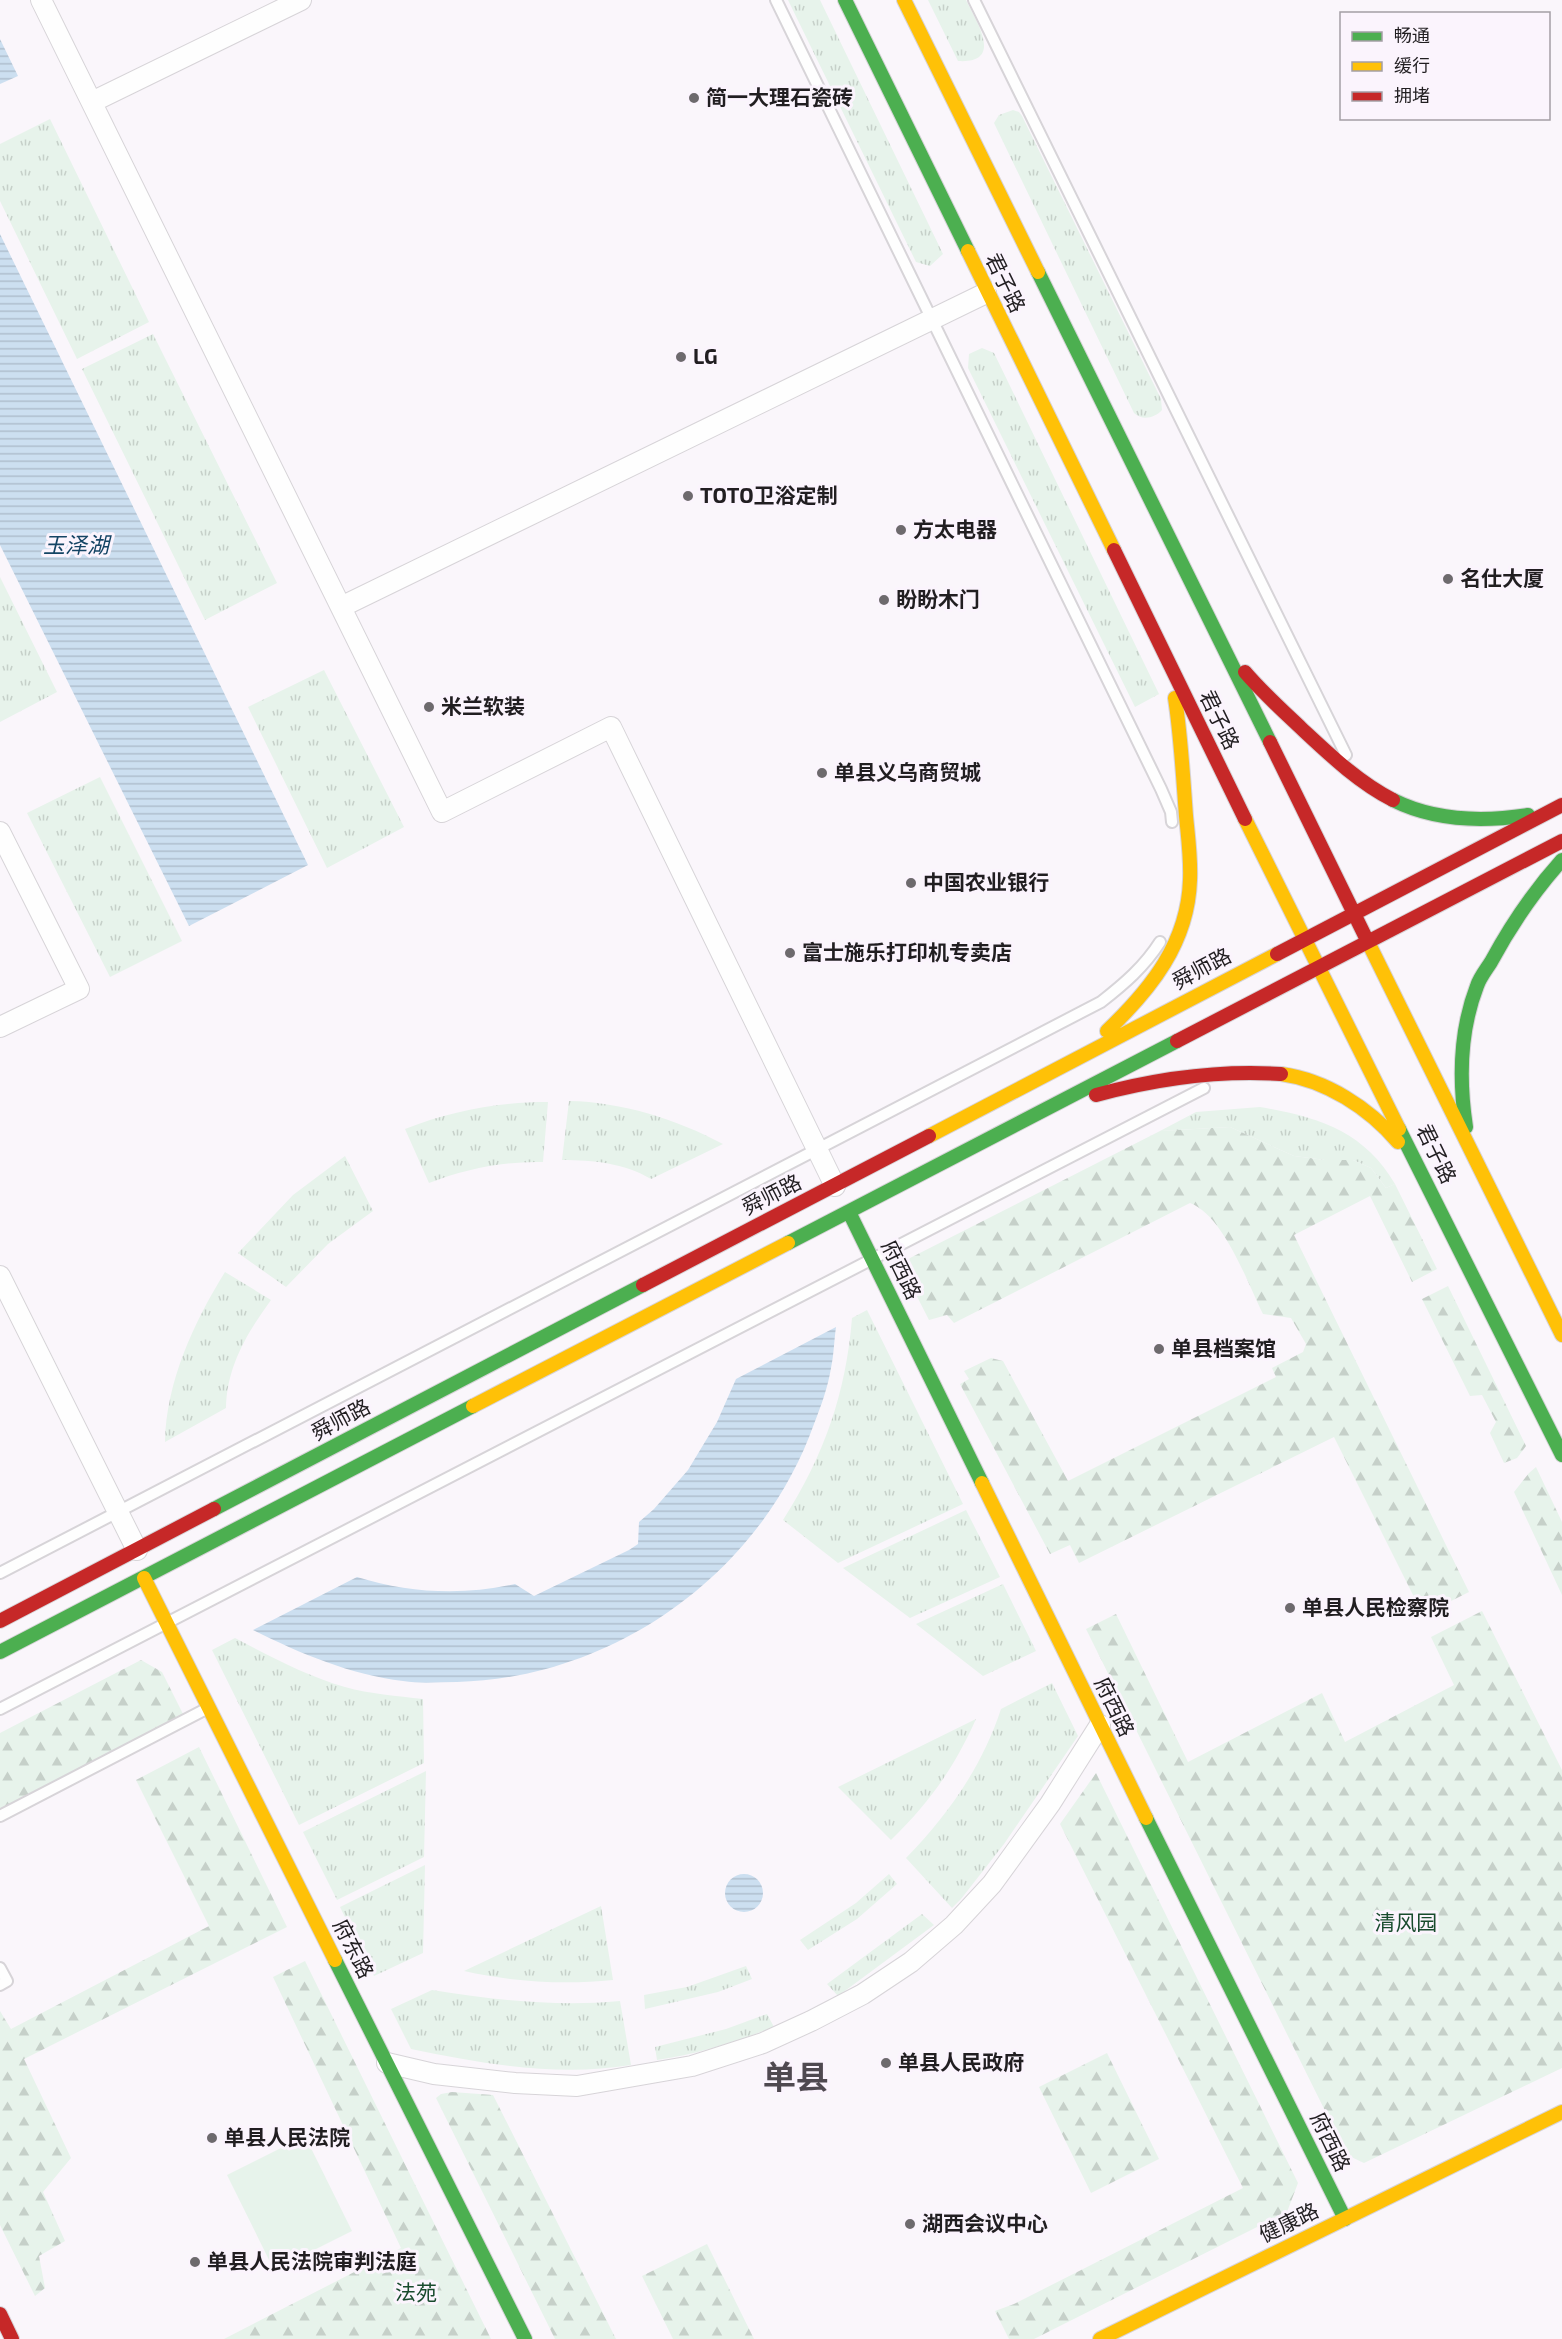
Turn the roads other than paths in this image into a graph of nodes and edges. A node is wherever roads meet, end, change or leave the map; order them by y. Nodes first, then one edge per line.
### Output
1 (41, 0) edge
2 (301, 0) edge
3 (776, 0) edge
4 (844, 0) edge
5 (904, 0) edge
6 (974, 0) edge
7 (92, 102) junction
8 (986, 292) junction
9 (932, 319) junction
10 (341, 607) junction
11 (1220, 640) junction
12 (1169, 664) junction
13 (1357, 777) junction
14 (1562, 803) edge
15 (0, 832) edge
16 (1174, 832) dead end
17 (1562, 841) edge
18 (1562, 860) edge
19 (1354, 913) junction
20 (1164, 935) dead end
21 (1304, 939) junction
22 (1368, 942) junction
23 (1318, 968) junction
24 (0, 1027) edge
25 (1063, 1066) junction
26 (1228, 1076) junction
27 (1043, 1111) junction
28 (1470, 1149) junction
29 (1425, 1179) junction
30 (835, 1186) junction
31 (849, 1212) junction
32 (0, 1276) edge
33 (1562, 1335) edge
34 (1562, 1455) edge
35 (137, 1550) junction
36 (0, 1573) edge
37 (144, 1578) junction
38 (0, 1621) edge
39 (166, 1623) junction
40 (0, 1652) edge
41 (208, 1708) junction
42 (0, 1709) edge
43 (1100, 1725) junction
44 (0, 1816) edge
45 (0, 1968) edge
46 (0, 1985) edge
47 (387, 2064) junction
48 (1562, 2112) edge
49 (1345, 2219) junction
50 (0, 2314) edge
51 (1116, 2335) edge
52 (12, 2339) edge
53 (525, 2339) edge
54 (1100, 2339) edge

1 - 7 street
2 - 7 street
3 - 9 lane
4 - 8 main road, 君子路
5 - 11 main road, 君子路
6 - 13 lane
7 - 10 street
8 - 9 street
8 - 12 main road, 君子路
9 - 10 street
9 - 16 lane
10 - 30 street
11 - 13 main road
11 - 19 main road, 君子路
12 - 21 main road, 君子路
12 - 25 main road
13 - 14 main road
14 - 19 main road, 舜师路
15 - 24 street
17 - 22 main road
18 - 28 main road
19 - 21 main road, 舜师路
19 - 22 main road, 君子路
20 - 36 lane
21 - 23 main road, 君子路
21 - 25 main road, 舜师路
22 - 23 main road
22 - 28 main road, 君子路
23 - 27 main road
23 - 29 main road, 君子路
25 - 30 main road, 舜师路
26 - 27 main road
26 - 29 main road
26 - 39 lane
27 - 31 main road
28 - 33 main road, 君子路
29 - 34 main road, 君子路
30 - 35 main road, 舜师路
31 - 37 main road
31 - 43 main road, 府西路
32 - 35 street
35 - 38 main road, 舜师路
37 - 39 main road, 府东路
37 - 40 main road
39 - 41 main road, 府东路
39 - 42 lane
41 - 44 lane
41 - 47 main road, 府东路
43 - 47 street
43 - 49 main road, 府西路
45 - 46 lane
47 - 53 main road, 府东路
48 - 49 main road, 健康路
49 - 51 main road, 健康路
50 - 52 main road
51 - 54 main road, 健康路

